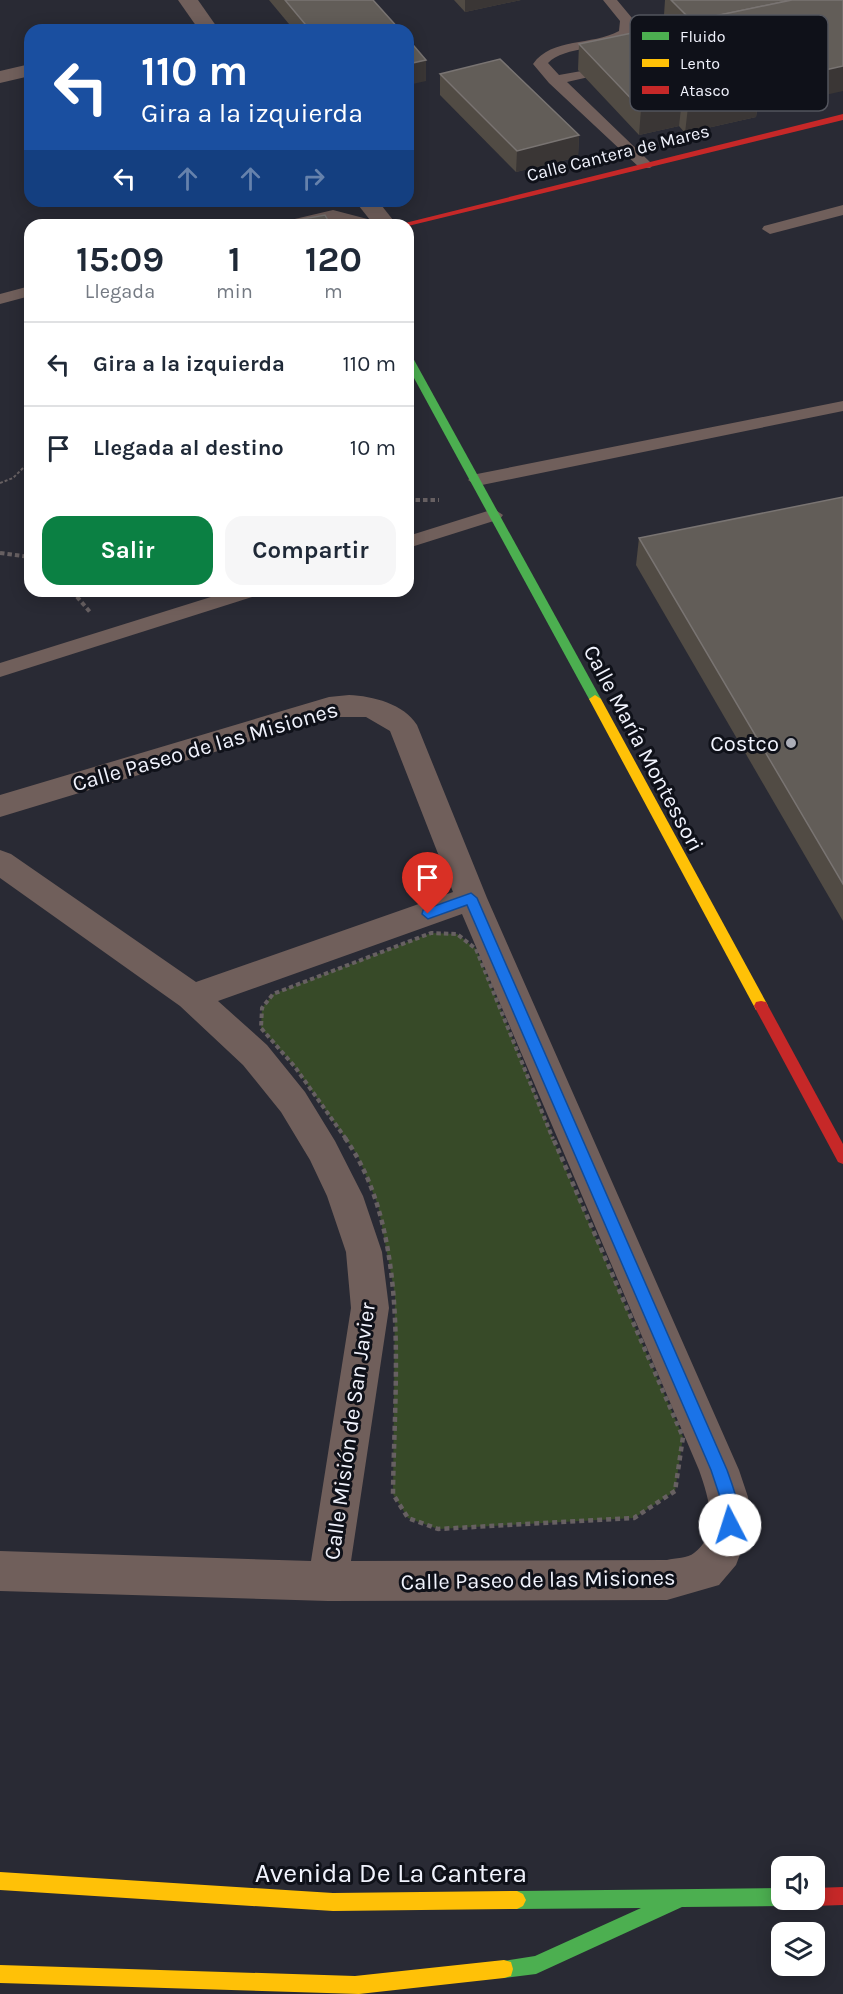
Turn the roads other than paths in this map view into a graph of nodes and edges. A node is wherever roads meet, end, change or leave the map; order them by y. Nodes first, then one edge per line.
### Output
1 (188, 0) edge
2 (610, 0) edge
3 (200, 24) edge
4 (628, 64) edge
5 (24, 71) edge
6 (0, 77) edge
7 (554, 80) junction
8 (843, 117) edge
9 (645, 165) junction
10 (371, 207) edge
11 (843, 210) edge
12 (315, 219) edge
13 (349, 219) edge
14 (381, 219) edge
15 (414, 222) edge
16 (770, 229) dead end
17 (24, 293) edge
18 (0, 299) edge
19 (414, 369) edge
20 (843, 406) edge
21 (477, 480) junction
22 (494, 515) junction
23 (414, 540) edge
24 (232, 597) edge
25 (0, 670) edge
26 (0, 806) edge
27 (0, 862) edge
28 (471, 898) junction
29 (192, 997) junction
30 (843, 1158) edge
31 (0, 1571) edge
32 (328, 1581) junction
33 (0, 1881) edge
34 (843, 1896) edge
35 (685, 1897) junction
36 (771, 1897) edge
37 (825, 1897) edge
38 (0, 1974) edge

1 - 3 street
2 - 7 lane
4 - 7 lane
5 - 6 street
7 - 9 lane
8 - 9 street, Calle Cantera de Mares
9 - 15 street, Calle Cantera de Mares
10 - 14 street
11 - 16 lane
12 - 13 lane
17 - 18 lane
19 - 21 street, Calle María Montessori
20 - 21 lane
21 - 22 street, Calle María Montessori
22 - 23 lane
22 - 30 street, Calle María Montessori
24 - 25 lane
26 - 28 street, Calle Paseo de las Misiones
27 - 29 street, Calle Misión de San Javier
28 - 29 street
28 - 32 street, Calle Paseo de las Misiones
29 - 32 street, Calle Misión de San Javier
31 - 32 street, Calle Paseo de las Misiones
33 - 35 street, Avenida De La Cantera
34 - 37 street
35 - 36 street, Avenida De La Cantera
35 - 38 street

